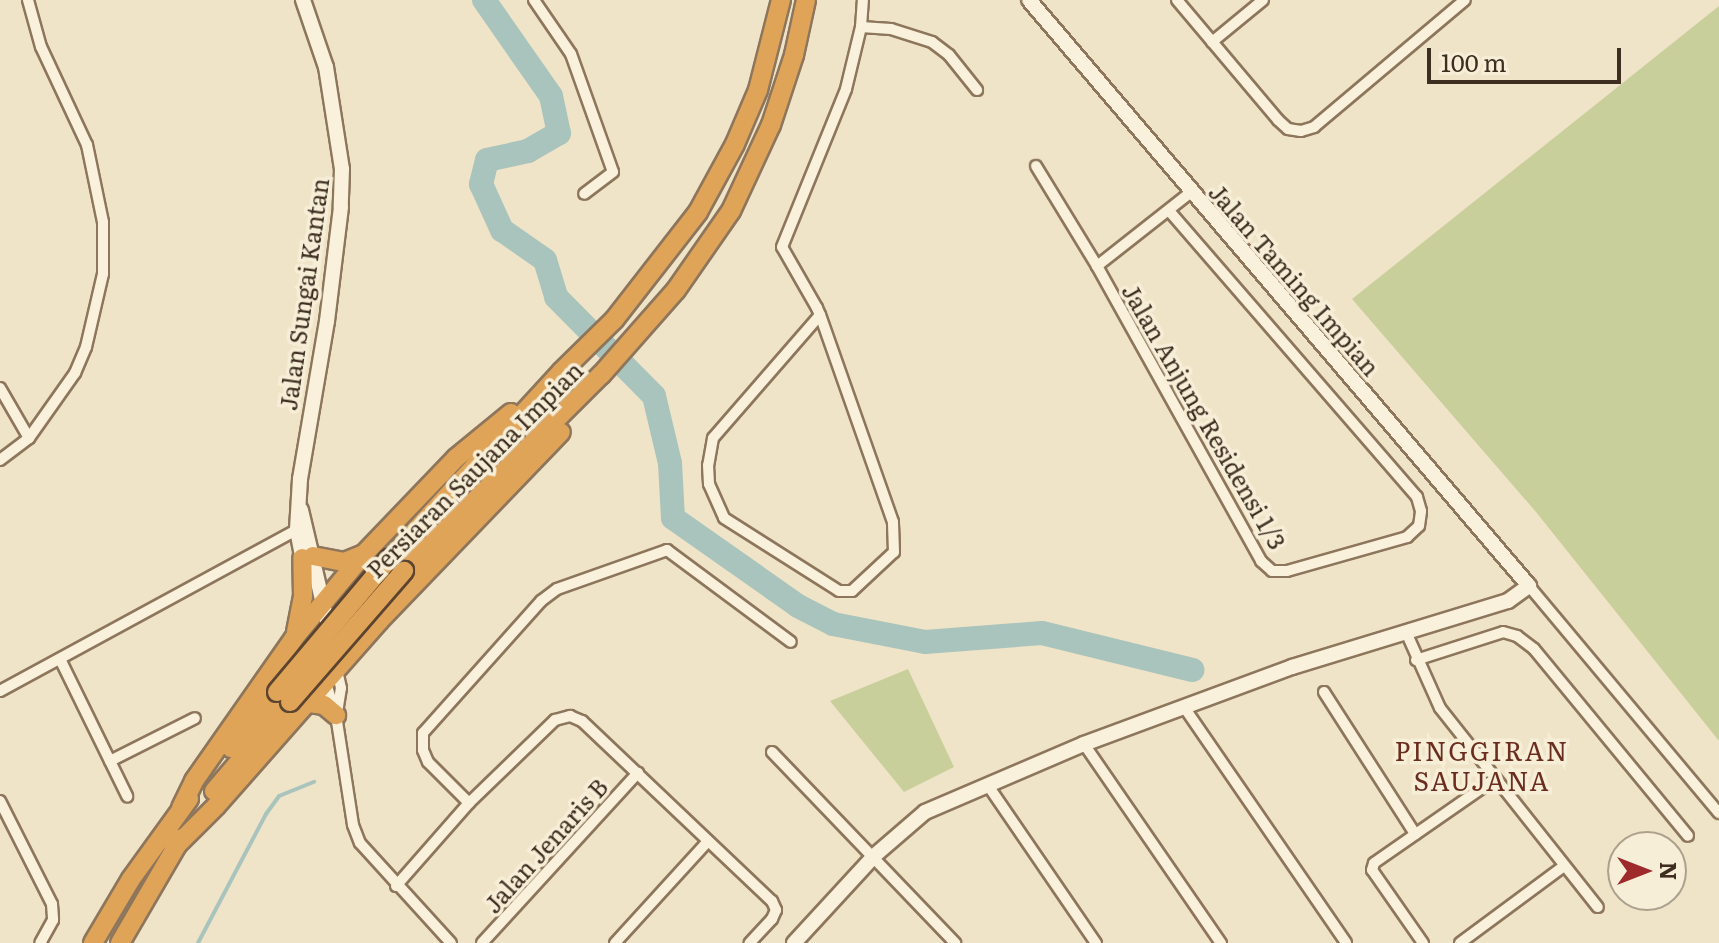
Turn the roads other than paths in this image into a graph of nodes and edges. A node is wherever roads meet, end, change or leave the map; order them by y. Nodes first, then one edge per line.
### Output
1 (28, 0) edge
2 (303, 0) edge
3 (534, 0) edge
4 (781, 0) edge
5 (806, 0) edge
6 (863, 0) edge
7 (1029, 0) edge
8 (1177, 0) edge
9 (1263, 0) edge
10 (1465, 0) edge
11 (861, 27) junction
12 (1212, 42) junction
13 (977, 90) dead end
14 (1036, 166) dead end
15 (1191, 192) junction
16 (584, 194) dead end
17 (1169, 211) junction
18 (1097, 266) junction
19 (820, 315) junction
20 (561, 372) junction
21 (605, 377) junction
22 (0, 388) edge
23 (29, 438) junction
24 (0, 460) edge
25 (299, 502) junction
26 (297, 530) junction
27 (364, 554) junction
28 (308, 557) junction
29 (397, 564) junction
30 (1529, 586) junction
31 (318, 609) junction
32 (1406, 632) junction
33 (294, 638) junction
34 (791, 642) dead end
35 (60, 659) junction
36 (1416, 660) junction
37 (332, 676) junction
38 (0, 691) edge
39 (1324, 692) dead end
40 (292, 699) junction
41 (1184, 707) junction
42 (336, 715) junction
43 (195, 718) dead end
44 (1084, 744) junction
45 (772, 752) dead end
46 (110, 761) junction
47 (638, 773) junction
48 (1495, 779) junction
49 (987, 784) junction
50 (127, 796) dead end
51 (0, 801) edge
52 (469, 803) junction
53 (181, 808) junction
54 (1719, 813) edge
55 (1415, 834) junction
56 (1688, 836) dead end
57 (708, 841) junction
58 (874, 856) junction
59 (1564, 866) junction
60 (396, 886) junction
61 (1598, 907) dead end
62 (40, 943) edge
63 (93, 943) edge
64 (120, 943) edge
65 (451, 943) edge
66 (482, 943) edge
67 (615, 943) edge
68 (750, 943) edge
69 (794, 943) edge
70 (955, 943) edge
71 (1096, 943) edge
72 (1221, 943) edge
73 (1346, 943) edge
74 (1423, 943) edge
75 (1460, 943) edge

1 - 23 street
2 - 25 street, Jalan Sungai Kantan
3 - 16 street
4 - 20 highway, Persiaran Saujana Impian
5 - 21 highway
6 - 11 street
7 - 15 street, Jalan Taming Impian
8 - 12 street
9 - 12 street
10 - 12 street
11 - 13 street
11 - 19 street
14 - 18 street, Jalan Anjung Residensi 1/3
15 - 17 street
15 - 30 street, Jalan Taming Impian
17 - 18 street
17 - 18 street, Jalan Anjung Residensi 1/3
19 - 19 street
20 - 27 highway
20 - 29 highway, Persiaran Saujana Impian
21 - 29 highway, Persiaran Saujana Impian
21 - 37 highway
22 - 23 street
23 - 24 street
25 - 26 street, Jalan Sungai Kantan
25 - 28 street, Jalan Sungai Kantan
26 - 28 street, Jalan Sungai Kantan
26 - 35 street
27 - 28 highway
27 - 31 highway
28 - 31 street, Jalan Sungai Kantan
28 - 33 highway
29 - 40 highway, Persiaran Saujana Impian, bridge
30 - 32 street
30 - 54 street, Jalan Taming Impian
31 - 33 highway
31 - 37 street, Jalan Sungai Kantan
32 - 36 street
32 - 41 street
33 - 53 highway
34 - 52 street
35 - 38 street
35 - 46 street
36 - 48 street
36 - 56 street
37 - 40 highway
37 - 42 street
37 - 42 street
39 - 55 street
40 - 42 highway
40 - 53 highway, Persiaran Saujana Impian
40 - 64 highway, Persiaran Saujana Impian
41 - 44 street
41 - 73 street
42 - 60 street
43 - 46 street
44 - 49 street
44 - 72 street
45 - 58 street
46 - 50 street
47 - 52 street
47 - 57 street
47 - 66 street, Jalan Jenaris B
48 - 55 street
48 - 59 street
49 - 58 street
49 - 71 street
51 - 62 street
52 - 60 street
53 - 63 highway, Persiaran Saujana Impian
55 - 74 street
57 - 67 street
57 - 68 street
58 - 69 street
58 - 70 street
59 - 61 street
59 - 75 street
60 - 65 street

